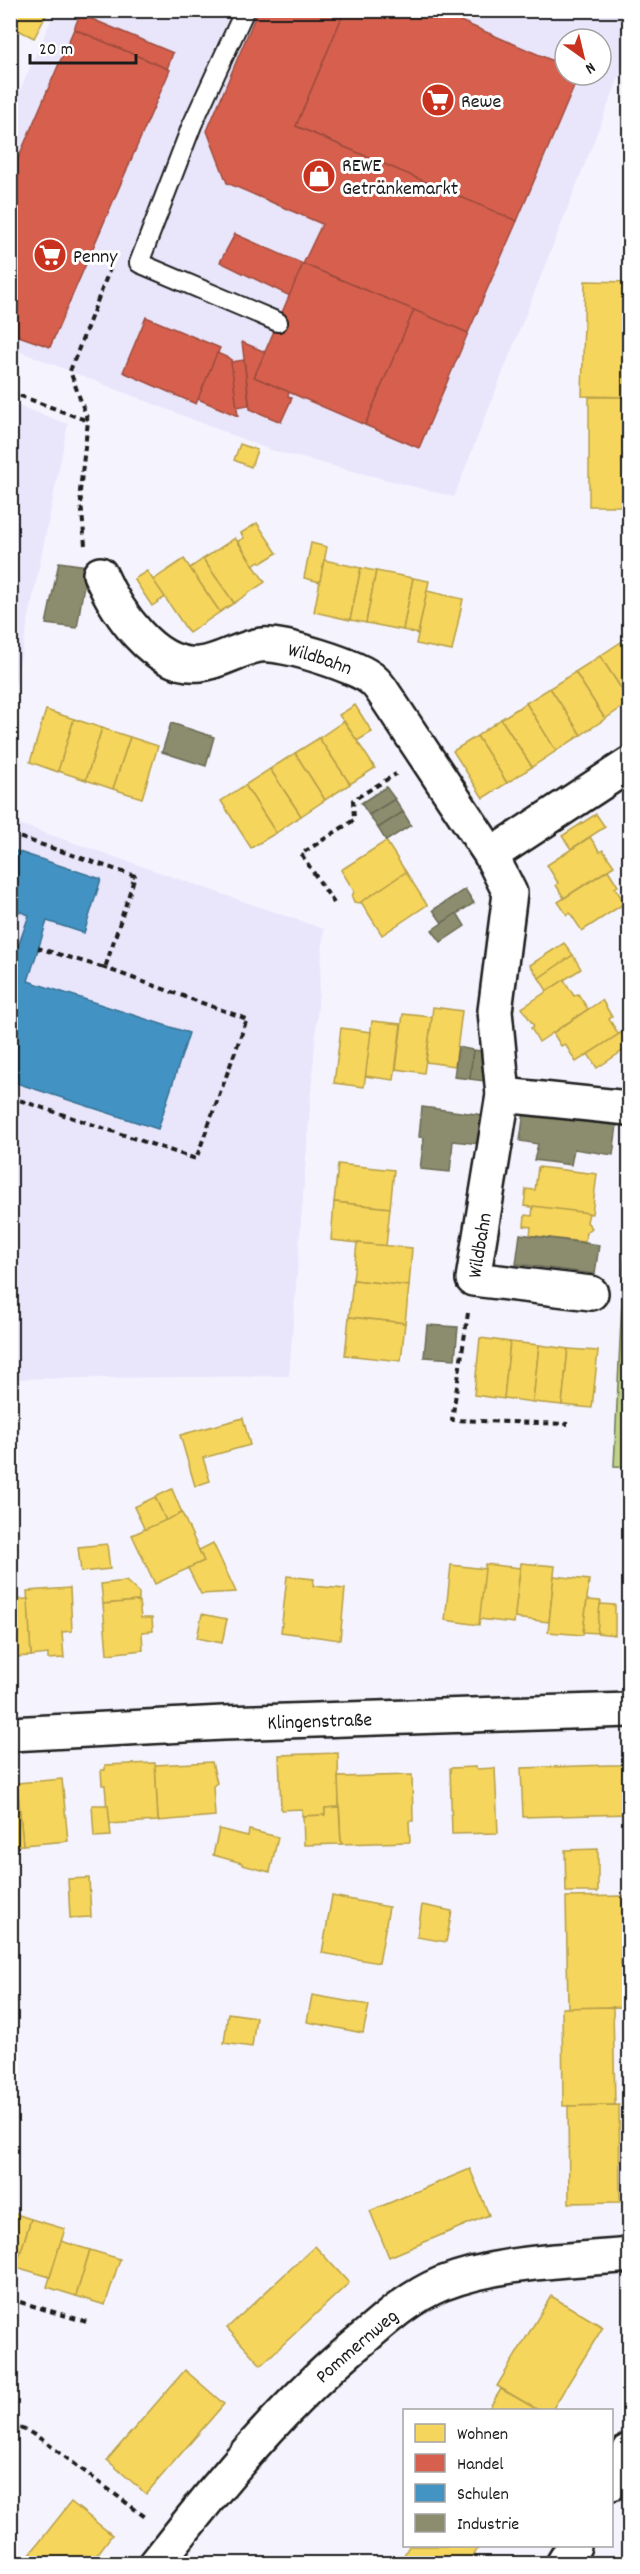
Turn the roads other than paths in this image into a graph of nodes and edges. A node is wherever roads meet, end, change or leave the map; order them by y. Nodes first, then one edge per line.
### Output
1 (245, 10) edge
2 (278, 322) dead end
3 (100, 574) road end
4 (630, 764) edge
5 (491, 855) junction
6 (503, 1095) junction
7 (628, 1108) edge
8 (591, 1293) dead end
9 (630, 1710) edge
10 (10, 1734) edge
11 (630, 2254) edge
12 (629, 2451) edge
13 (613, 2480) edge
14 (573, 2547) edge
15 (156, 2564) edge
16 (563, 2564) edge

1 - 2 lane
3 - 5 street, Wildbahn
4 - 5 street
5 - 6 street, Wildbahn
6 - 7 street
6 - 8 street, Wildbahn
9 - 10 street, Klingenstraße
11 - 15 street, Pommernweg
12 - 13 street
14 - 16 street

